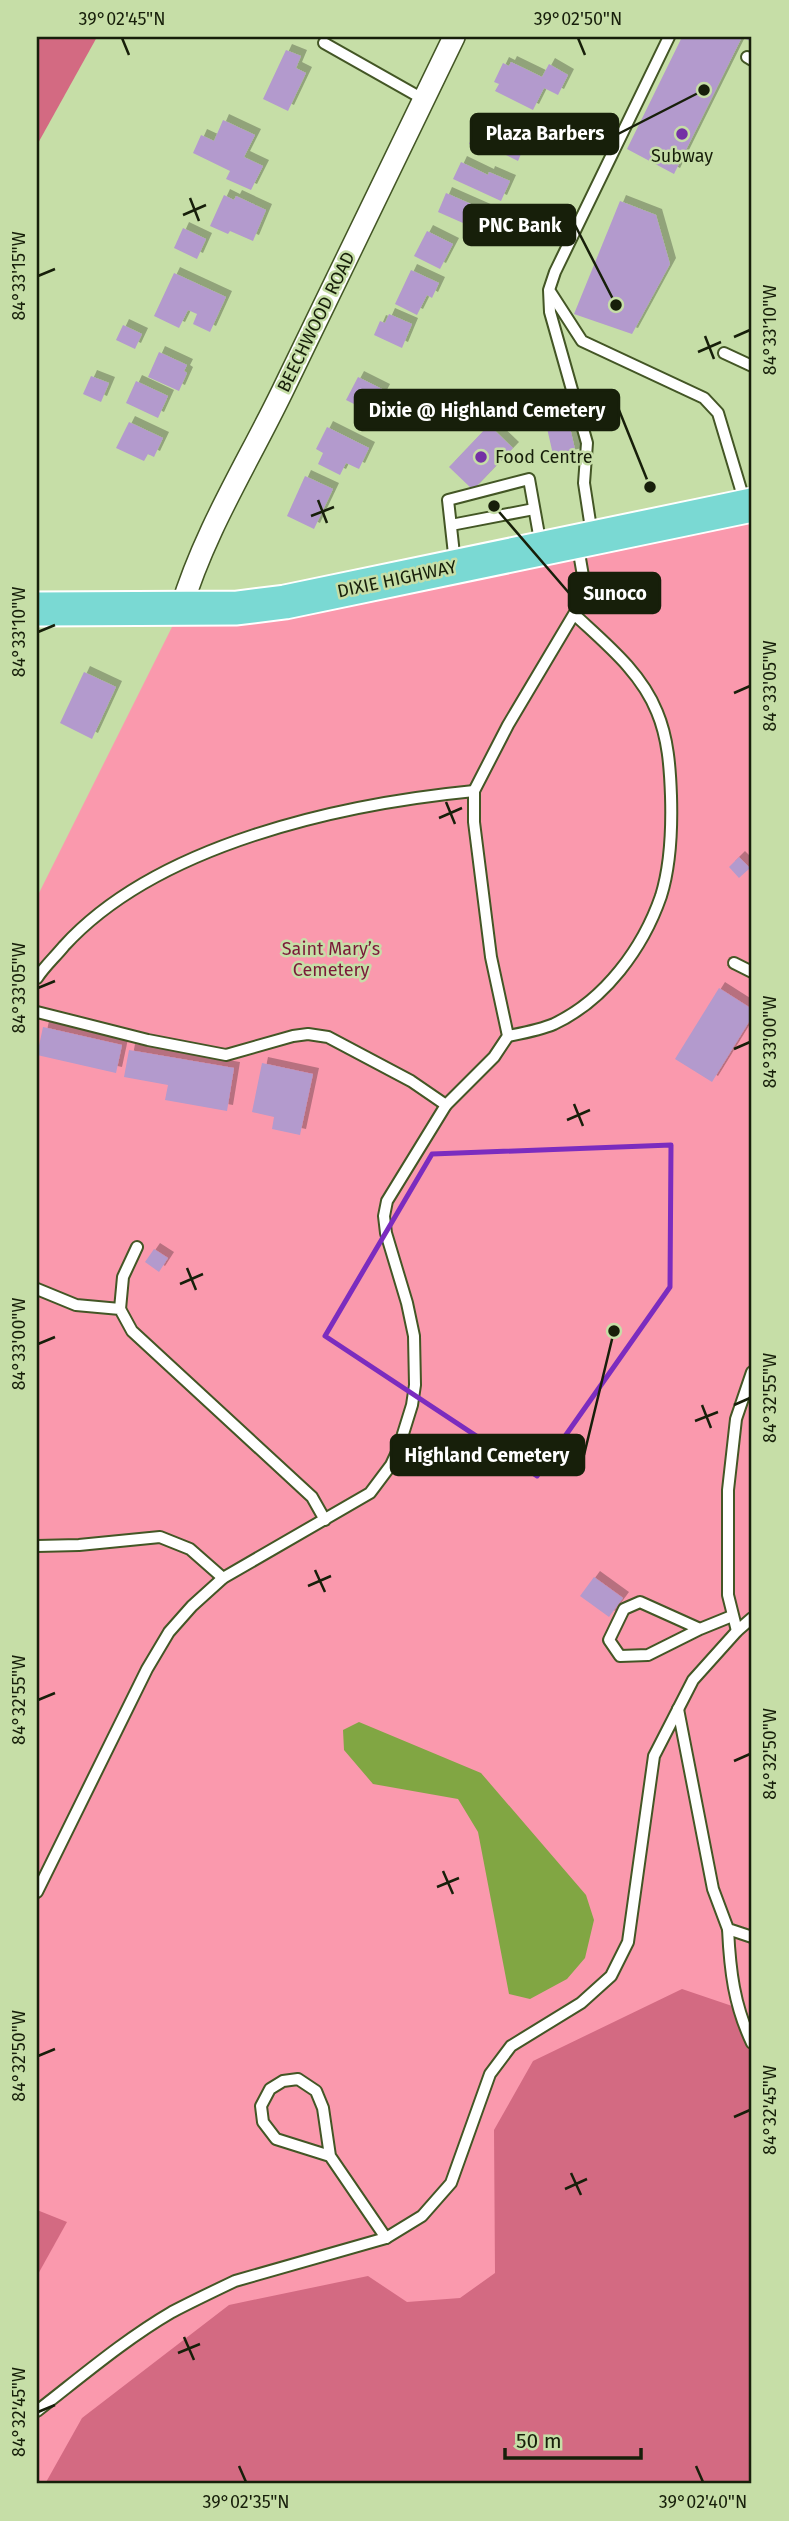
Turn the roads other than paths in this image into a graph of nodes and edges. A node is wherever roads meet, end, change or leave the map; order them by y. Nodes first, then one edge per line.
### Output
1 (454, 37) edge
2 (669, 37) edge
3 (324, 43) dead end
4 (424, 99) junction
5 (550, 290) junction
6 (724, 354) dead end
7 (752, 366) edge
8 (749, 506) edge
9 (534, 509) junction
10 (451, 525) junction
11 (585, 540) junction
12 (542, 548) junction
13 (455, 566) junction
14 (37, 609) edge
15 (181, 609) junction
16 (575, 615) junction
17 (474, 791) junction
18 (734, 963) dead end
19 (752, 972) edge
20 (37, 978) edge
21 (37, 1012) edge
22 (508, 1035) junction
23 (446, 1105) junction
24 (137, 1247) dead end
25 (37, 1289) edge
26 (120, 1309) junction
27 (752, 1372) edge
28 (325, 1520) junction
29 (37, 1546) edge
30 (223, 1578) junction
31 (732, 1616) junction
32 (752, 1618) edge
33 (700, 1629) junction
34 (737, 1631) junction
35 (678, 1710) junction
36 (37, 1892) edge
37 (729, 1929) junction
38 (752, 1937) edge
39 (752, 2043) edge
40 (330, 2156) junction
41 (386, 2238) junction
42 (37, 2411) edge

1 - 4 street, BEECHWOOD ROAD
2 - 5 lane
3 - 4 lane
4 - 15 street, BEECHWOOD ROAD
5 - 8 lane
5 - 11 lane
6 - 7 lane
8 - 11 main road, DIXIE HIGHWAY
9 - 10 lane
9 - 10 lane
9 - 12 lane
10 - 13 lane
11 - 12 main road, DIXIE HIGHWAY
11 - 16 lane
12 - 13 main road, DIXIE HIGHWAY
13 - 15 main road, DIXIE HIGHWAY
14 - 15 main road, DIXIE HIGHWAY
16 - 17 lane
16 - 22 lane
17 - 20 lane
17 - 22 lane
18 - 19 lane
21 - 23 lane
22 - 23 lane
23 - 28 lane
24 - 26 lane
25 - 26 lane
26 - 28 lane
27 - 31 lane
28 - 30 lane
29 - 30 lane
30 - 36 lane
31 - 33 lane
31 - 34 lane
32 - 34 lane
33 - 33 lane
34 - 35 lane
35 - 37 lane
35 - 41 lane
37 - 38 lane
37 - 39 lane
40 - 40 lane
40 - 41 lane
41 - 42 lane

